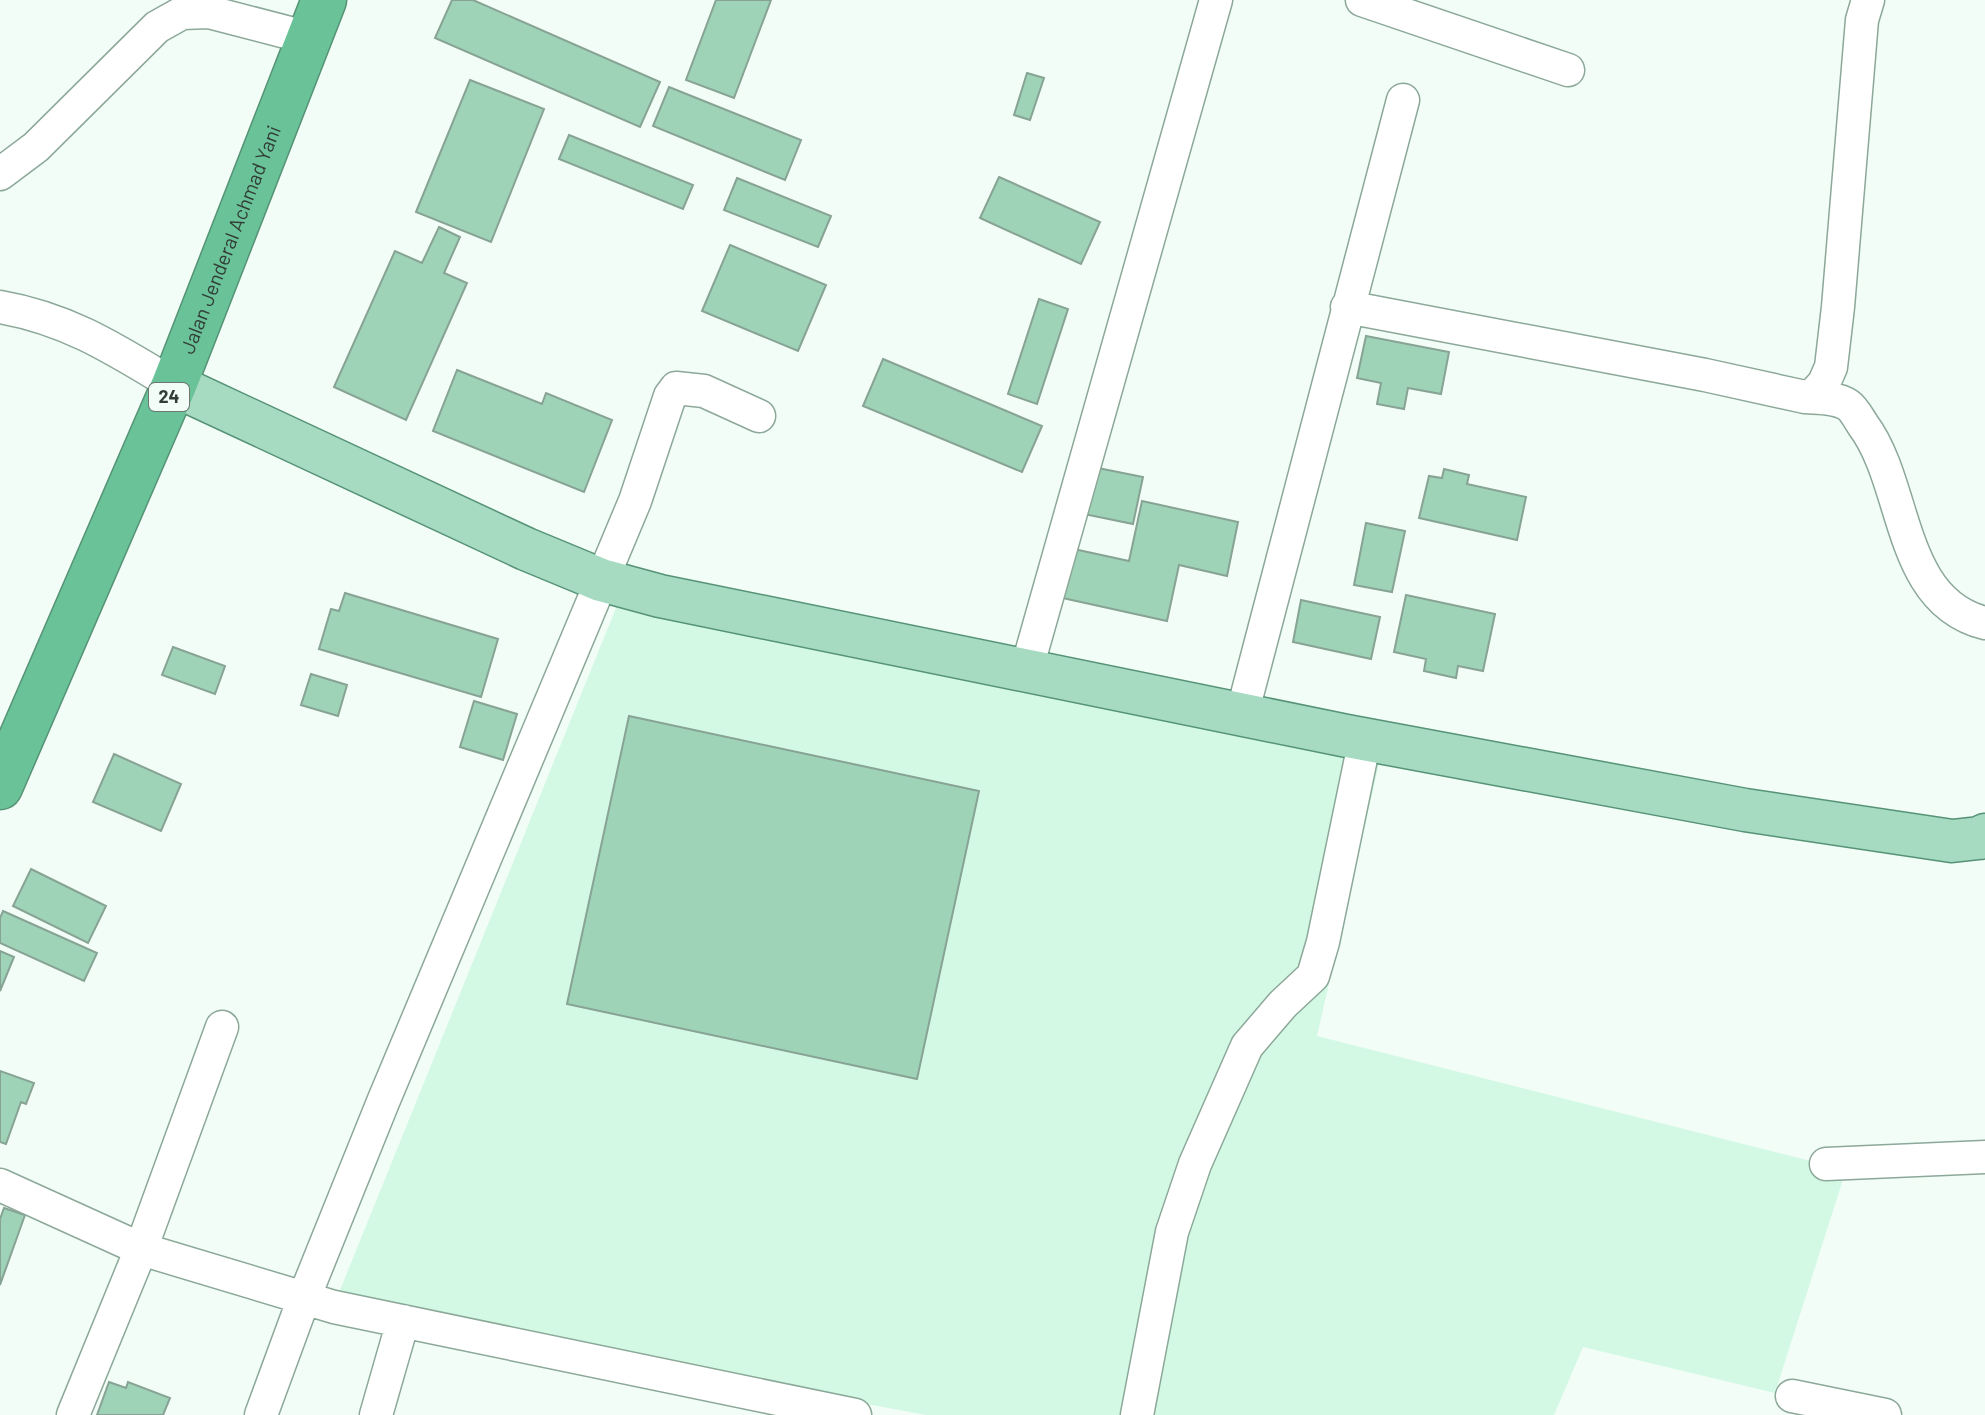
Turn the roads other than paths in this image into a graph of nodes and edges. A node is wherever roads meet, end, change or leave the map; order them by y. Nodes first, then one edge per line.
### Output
1 (1216, 0) edge
2 (1362, 0) edge
3 (1868, 0) edge
4 (316, 19) edge
5 (1568, 70) dead end
6 (1403, 100) dead end
7 (1, 172) edge
8 (0, 307) edge
9 (1347, 307) junction
10 (174, 385) junction
11 (1805, 397) junction
12 (759, 416) dead end
13 (601, 580) junction
14 (1985, 623) edge
15 (1027, 668) junction
16 (1242, 714) junction
17 (1365, 739) junction
18 (0, 787) edge
19 (1985, 835) edge
20 (222, 1027) dead end
21 (1985, 1157) edge
22 (1826, 1164) dead end
23 (0, 1185) edge
24 (141, 1249) junction
25 (304, 1298) junction
26 (403, 1321) junction
27 (1792, 1396) dead end
28 (73, 1415) edge
29 (261, 1415) edge
30 (376, 1415) edge
31 (855, 1415) edge
32 (1137, 1415) edge
33 (1885, 1415) edge

1 - 15 street
2 - 5 street
3 - 11 street
4 - 7 street
4 - 10 highway, Jalan Jenderal Achmad Yani / 24
6 - 9 street
8 - 10 street
9 - 11 street
9 - 16 street
10 - 13 main road
10 - 18 highway, Jalan Jenderal Achmad Yani / 24
11 - 14 street
12 - 13 street
13 - 15 main road
13 - 25 street
15 - 16 main road
16 - 17 main road
17 - 19 main road
17 - 32 street
20 - 24 street
21 - 22 street
23 - 24 street
24 - 25 street
24 - 28 street
25 - 26 street
25 - 29 street
26 - 30 street
26 - 31 street
27 - 33 street

